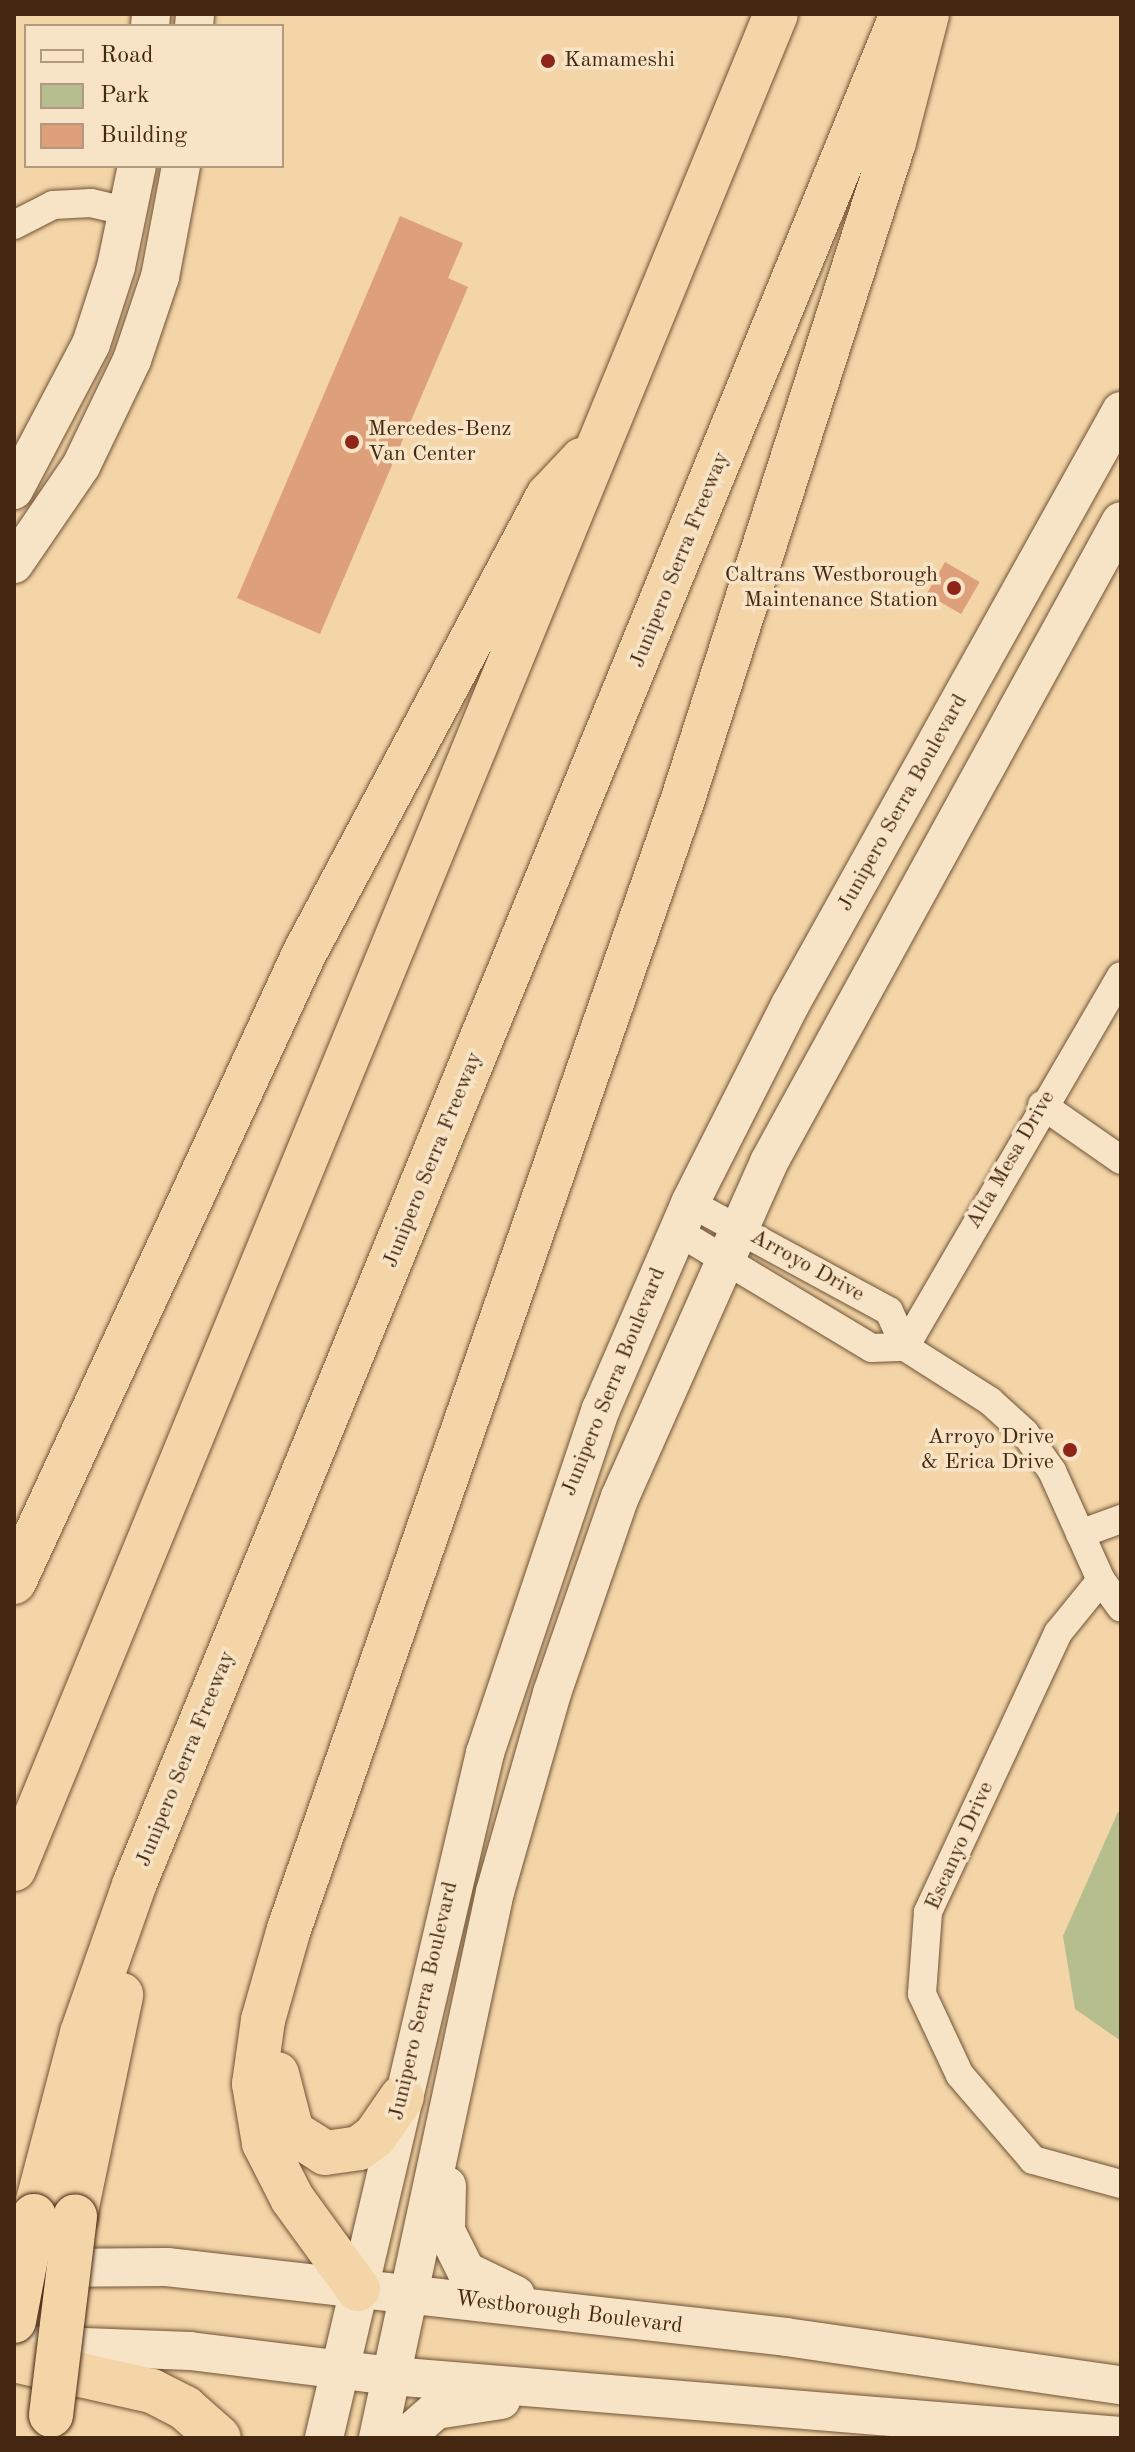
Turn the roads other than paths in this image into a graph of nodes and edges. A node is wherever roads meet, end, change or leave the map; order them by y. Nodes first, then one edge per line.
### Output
1 (776, 14) edge
2 (902, 14) edge
3 (927, 14) edge
4 (137, 168) edge
5 (181, 168) edge
6 (129, 212) junction
7 (14, 225) edge
8 (1121, 411) edge
9 (605, 435) junction
10 (14, 490) edge
11 (1121, 521) edge
12 (14, 564) edge
13 (1121, 976) edge
14 (1042, 1105) junction
15 (1121, 1160) edge
16 (684, 1217) junction
17 (730, 1242) junction
18 (905, 1347) junction
19 (1121, 1519) edge
20 (1080, 1534) junction
21 (1101, 1580) junction
22 (14, 1582) edge
23 (1121, 1608) edge
24 (14, 1869) edge
25 (289, 1929) junction
26 (449, 2095) junction
27 (402, 2097) junction
28 (1121, 2184) edge
29 (54, 2216) junction
30 (14, 2268) edge
31 (358, 2289) junction
32 (409, 2294) junction
33 (568, 2313) junction
34 (14, 2321) edge
35 (14, 2345) edge
36 (14, 2360) edge
37 (340, 2369) junction
38 (392, 2376) junction
39 (1121, 2385) edge
40 (564, 2391) junction
41 (51, 2426) edge
42 (1121, 2436) edge
43 (219, 2438) edge
44 (324, 2438) edge
45 (378, 2438) edge
46 (404, 2438) edge

1 - 9 highway
2 - 29 highway, Junipero Serra Freeway
3 - 25 highway
4 - 6 main road
5 - 12 main road
6 - 7 street
6 - 10 main road
8 - 16 main road, Junipero Serra Boulevard
9 - 22 highway
9 - 24 highway
11 - 17 main road, Junipero Serra Boulevard
13 - 14 street, Alta Mesa Drive
14 - 15 street
14 - 18 street, Alta Mesa Drive
16 - 17 street, Arroyo Drive
16 - 27 main road, Junipero Serra Boulevard
17 - 18 street, Arroyo Drive
17 - 18 street, Arroyo Drive
17 - 26 main road, Junipero Serra Boulevard
18 - 20 street, Arroyo Drive
19 - 20 street
20 - 21 street, Arroyo Drive
21 - 23 street, Arroyo Drive
21 - 28 street, Escanyo Drive
25 - 27 highway
25 - 31 highway
26 - 32 main road, Junipero Serra Boulevard
26 - 33 main road
27 - 31 main road, Junipero Serra Boulevard
29 - 34 highway, Junipero Serra Freeway, bridge
29 - 41 highway, bridge
30 - 31 main road, Westborough Boulevard
31 - 32 main road, Westborough Boulevard
31 - 37 main road, Junipero Serra Boulevard
32 - 33 main road, Westborough Boulevard
32 - 38 main road, Junipero Serra Boulevard
33 - 39 main road, Westborough Boulevard
35 - 37 main road
36 - 43 highway
37 - 38 main road
37 - 44 main road, Junipero Serra Boulevard
38 - 40 main road
38 - 45 main road, Junipero Serra Boulevard
40 - 42 main road
40 - 46 main road

